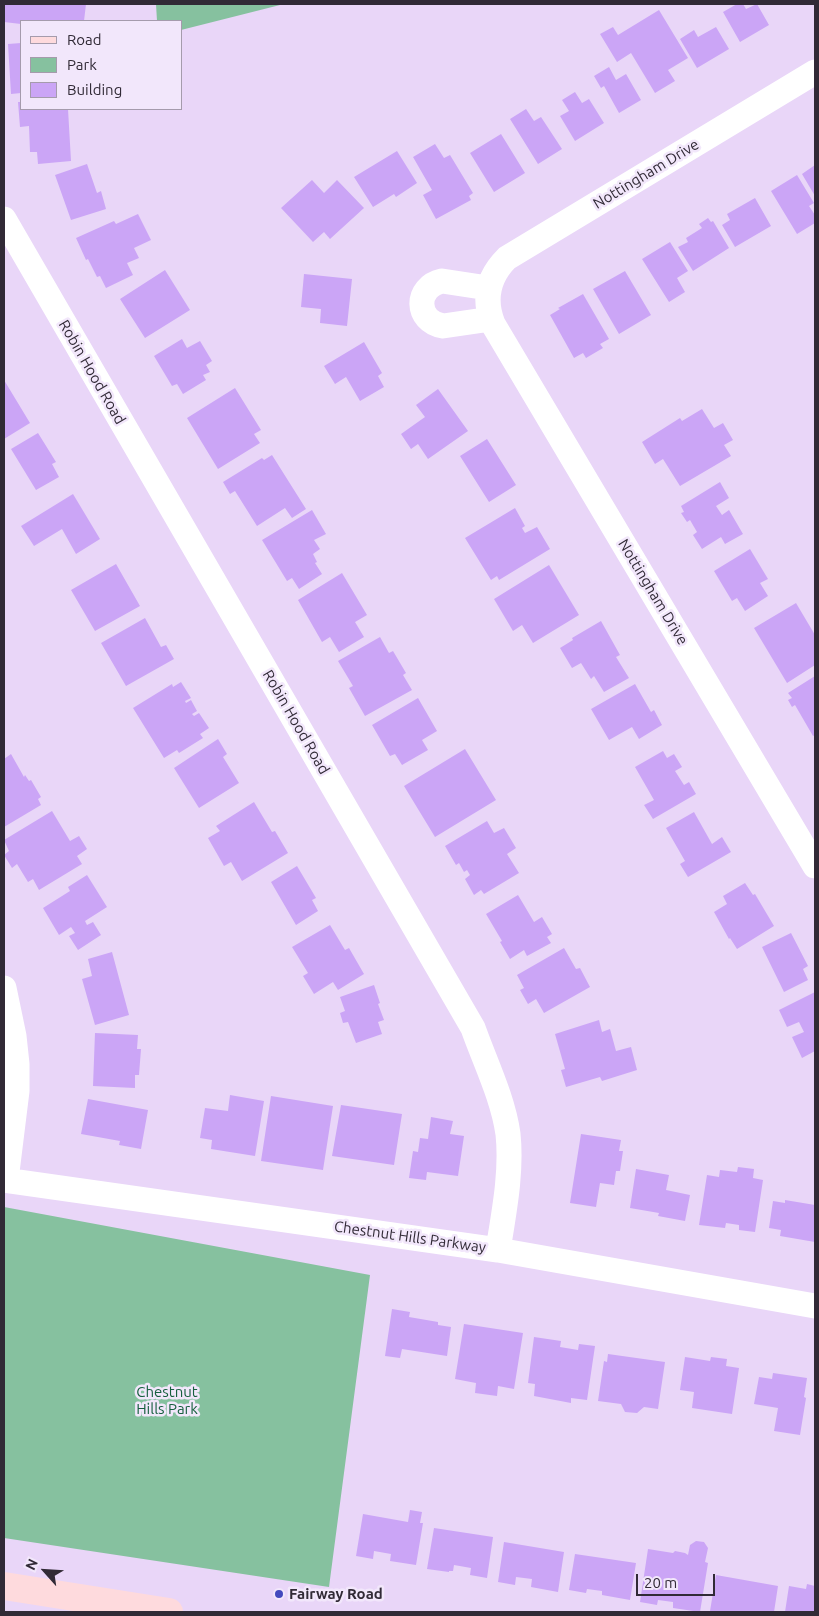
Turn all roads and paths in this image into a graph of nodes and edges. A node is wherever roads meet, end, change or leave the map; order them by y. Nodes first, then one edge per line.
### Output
1 (815, 72) edge
2 (4, 219) edge
3 (488, 288) junction
4 (491, 319) junction
5 (815, 866) edge
6 (4, 988) edge
7 (5, 1180) edge
8 (498, 1250) junction
9 (815, 1306) edge
10 (4, 1586) edge
11 (169, 1612) edge

1 - 3 street, Nottingham Drive
2 - 8 street, Robin Hood Road
3 - 4 street, Nottingham Drive
3 - 4 street
4 - 5 street, Nottingham Drive
6 - 7 street
7 - 8 street, Chestnut Hills Parkway
8 - 9 street, Chestnut Hills Parkway
10 - 11 main road

